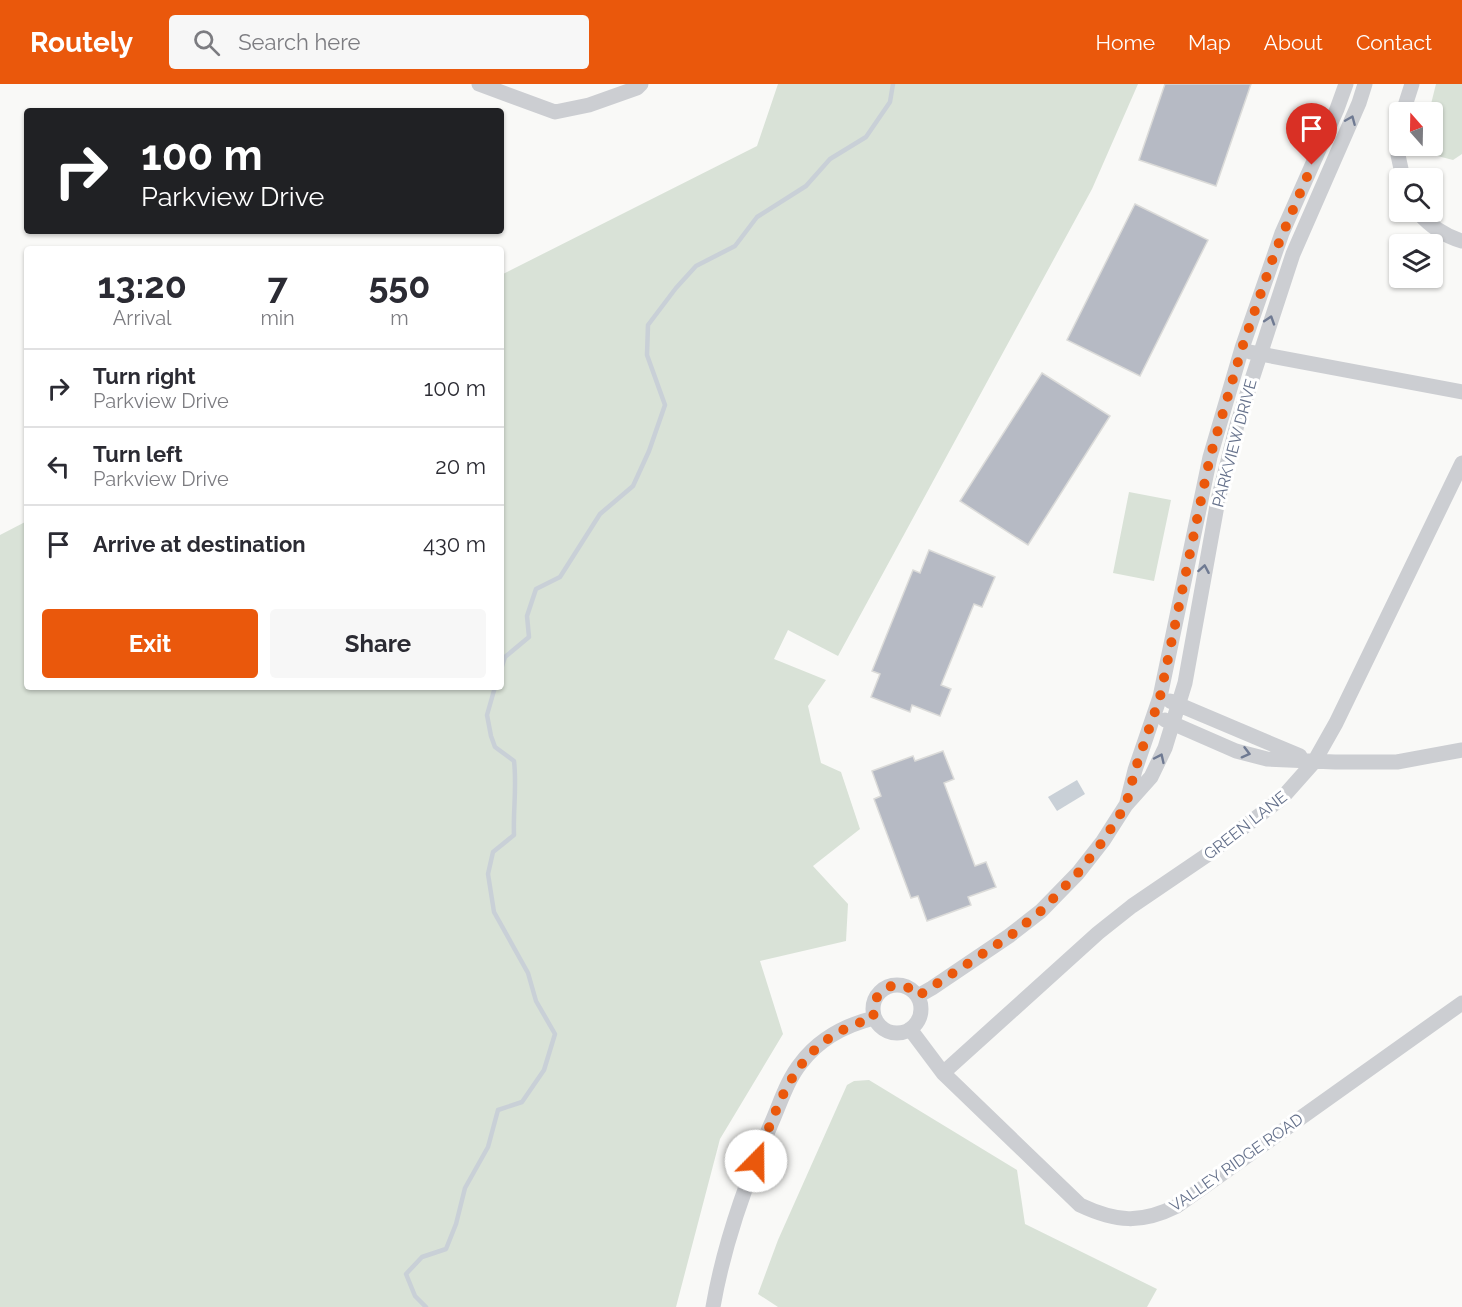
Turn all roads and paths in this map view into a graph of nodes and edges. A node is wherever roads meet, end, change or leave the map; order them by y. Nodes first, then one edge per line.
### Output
1 (479, 84) edge
2 (641, 84) edge
3 (1346, 84) edge
4 (1365, 84) edge
5 (1412, 84) edge
6 (1406, 102) edge
7 (1287, 222) junction
8 (1428, 222) edge
9 (1304, 229) junction
10 (1462, 241) edge
11 (1241, 351) junction
12 (1259, 354) junction
13 (1462, 392) edge
14 (1462, 463) edge
15 (1160, 697) junction
16 (1178, 705) junction
17 (1153, 715) junction
18 (1173, 723) junction
19 (1462, 750) edge
20 (1314, 762) junction
21 (1126, 805) junction
22 (918, 996) junction
23 (1462, 1003) edge
24 (874, 1018) junction
25 (910, 1029) junction
26 (943, 1073) junction
27 (712, 1307) edge

1 - 2 street
3 - 7 street, PARKVIEW DRIVE
9 -> 4 street, PARKVIEW DRIVE
5 - 6 street
7 - 9 street
7 - 11 street, PARKVIEW DRIVE
8 - 10 street
12 -> 9 street, PARKVIEW DRIVE
11 - 12 street
11 - 15 street, PARKVIEW DRIVE
12 - 13 street
16 -> 12 street, PARKVIEW DRIVE
14 - 20 street, GREEN LANE
15 - 16 street
15 - 17 street, PARKVIEW DRIVE
16 - 18 street, PARKVIEW DRIVE
16 - 20 street
17 - 18 street
17 - 21 street, PARKVIEW DRIVE
18 -> 20 street
21 -> 18 street, PARKVIEW DRIVE
19 - 20 street
20 - 26 street, GREEN LANE
21 - 22 street, PARKVIEW DRIVE
22 - 24 street
22 - 25 street
23 - 26 street, VALLEY RIDGE ROAD
24 - 25 street
24 - 27 street
25 - 26 street, VALLEY RIDGE ROAD

